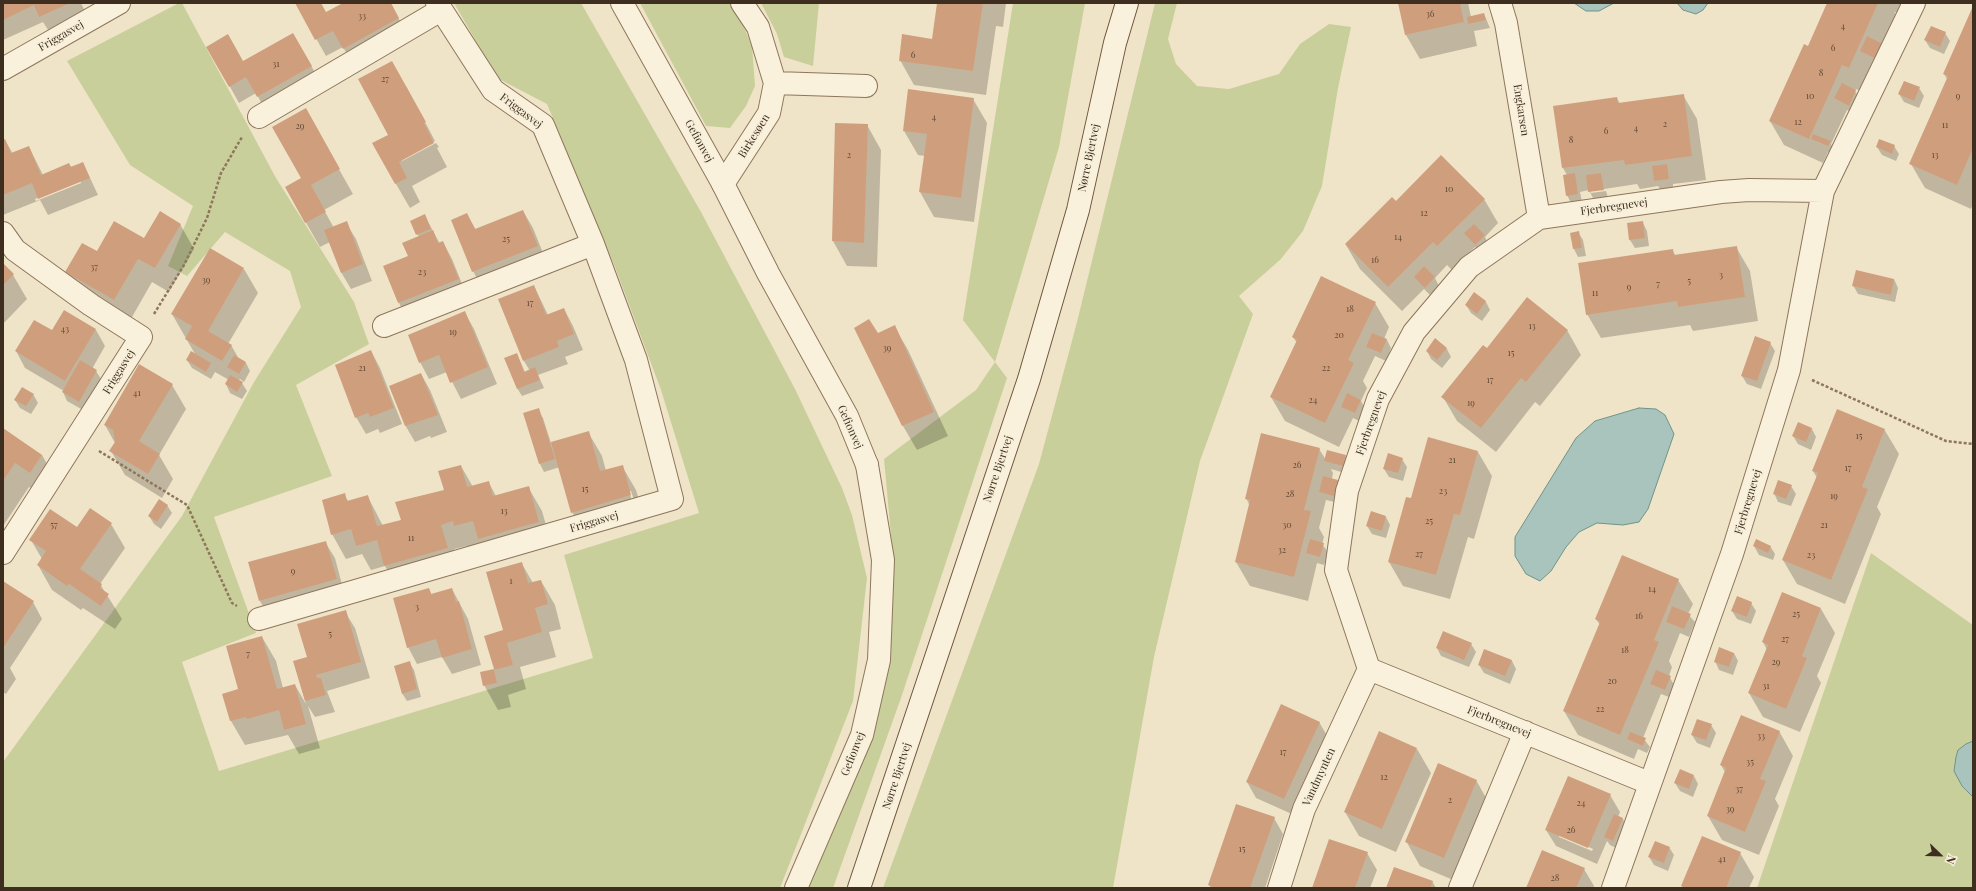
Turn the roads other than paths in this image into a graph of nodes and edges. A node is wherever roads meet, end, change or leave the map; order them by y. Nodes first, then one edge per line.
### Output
1 (119, 3) edge
2 (622, 3) edge
3 (742, 3) edge
4 (1115, 3) edge
5 (1127, 3) edge
6 (1500, 3) edge
7 (1914, 3) edge
8 (439, 6) edge
9 (1115, 43) junction
10 (3, 69) edge
11 (776, 84) junction
12 (866, 86) dead end
13 (259, 117) road end
14 (723, 184) junction
15 (1823, 191) junction
16 (1538, 218) junction
17 (3, 233) edge
18 (593, 244) junction
19 (384, 326) dead end
20 (3, 553) edge
21 (259, 619) road end
22 (1369, 669) junction
23 (1525, 732) junction
24 (1649, 782) junction
25 (796, 888) edge
26 (859, 888) edge
27 (1279, 888) edge
28 (1460, 888) edge
29 (1613, 888) edge

1 - 10 street, Friggasvej
2 - 14 street, Gefionvej
3 - 11 street
4 - 9 street, Nørre Bjertvej
5 - 9 street, Nørre Bjertvej
6 - 16 street, Engkarsen
7 - 15 street, Fjerbregnevej
8 - 13 street, Friggasvej
8 - 18 street, Friggasvej
9 - 26 street, Nørre Bjertvej
11 - 12 street
11 - 14 street, Birkesøen
14 - 25 street, Gefionvej
15 - 16 street, Fjerbregnevej
15 - 24 street, Fjerbregnevej
16 - 22 street, Fjerbregnevej
17 - 20 street, Friggasvej
18 - 19 street
18 - 21 street, Friggasvej
22 - 23 street, Fjerbregnevej
22 - 27 street, Vandmynten
23 - 24 street, Fjerbregnevej
23 - 28 street
24 - 29 street, Fjerbregnevej

